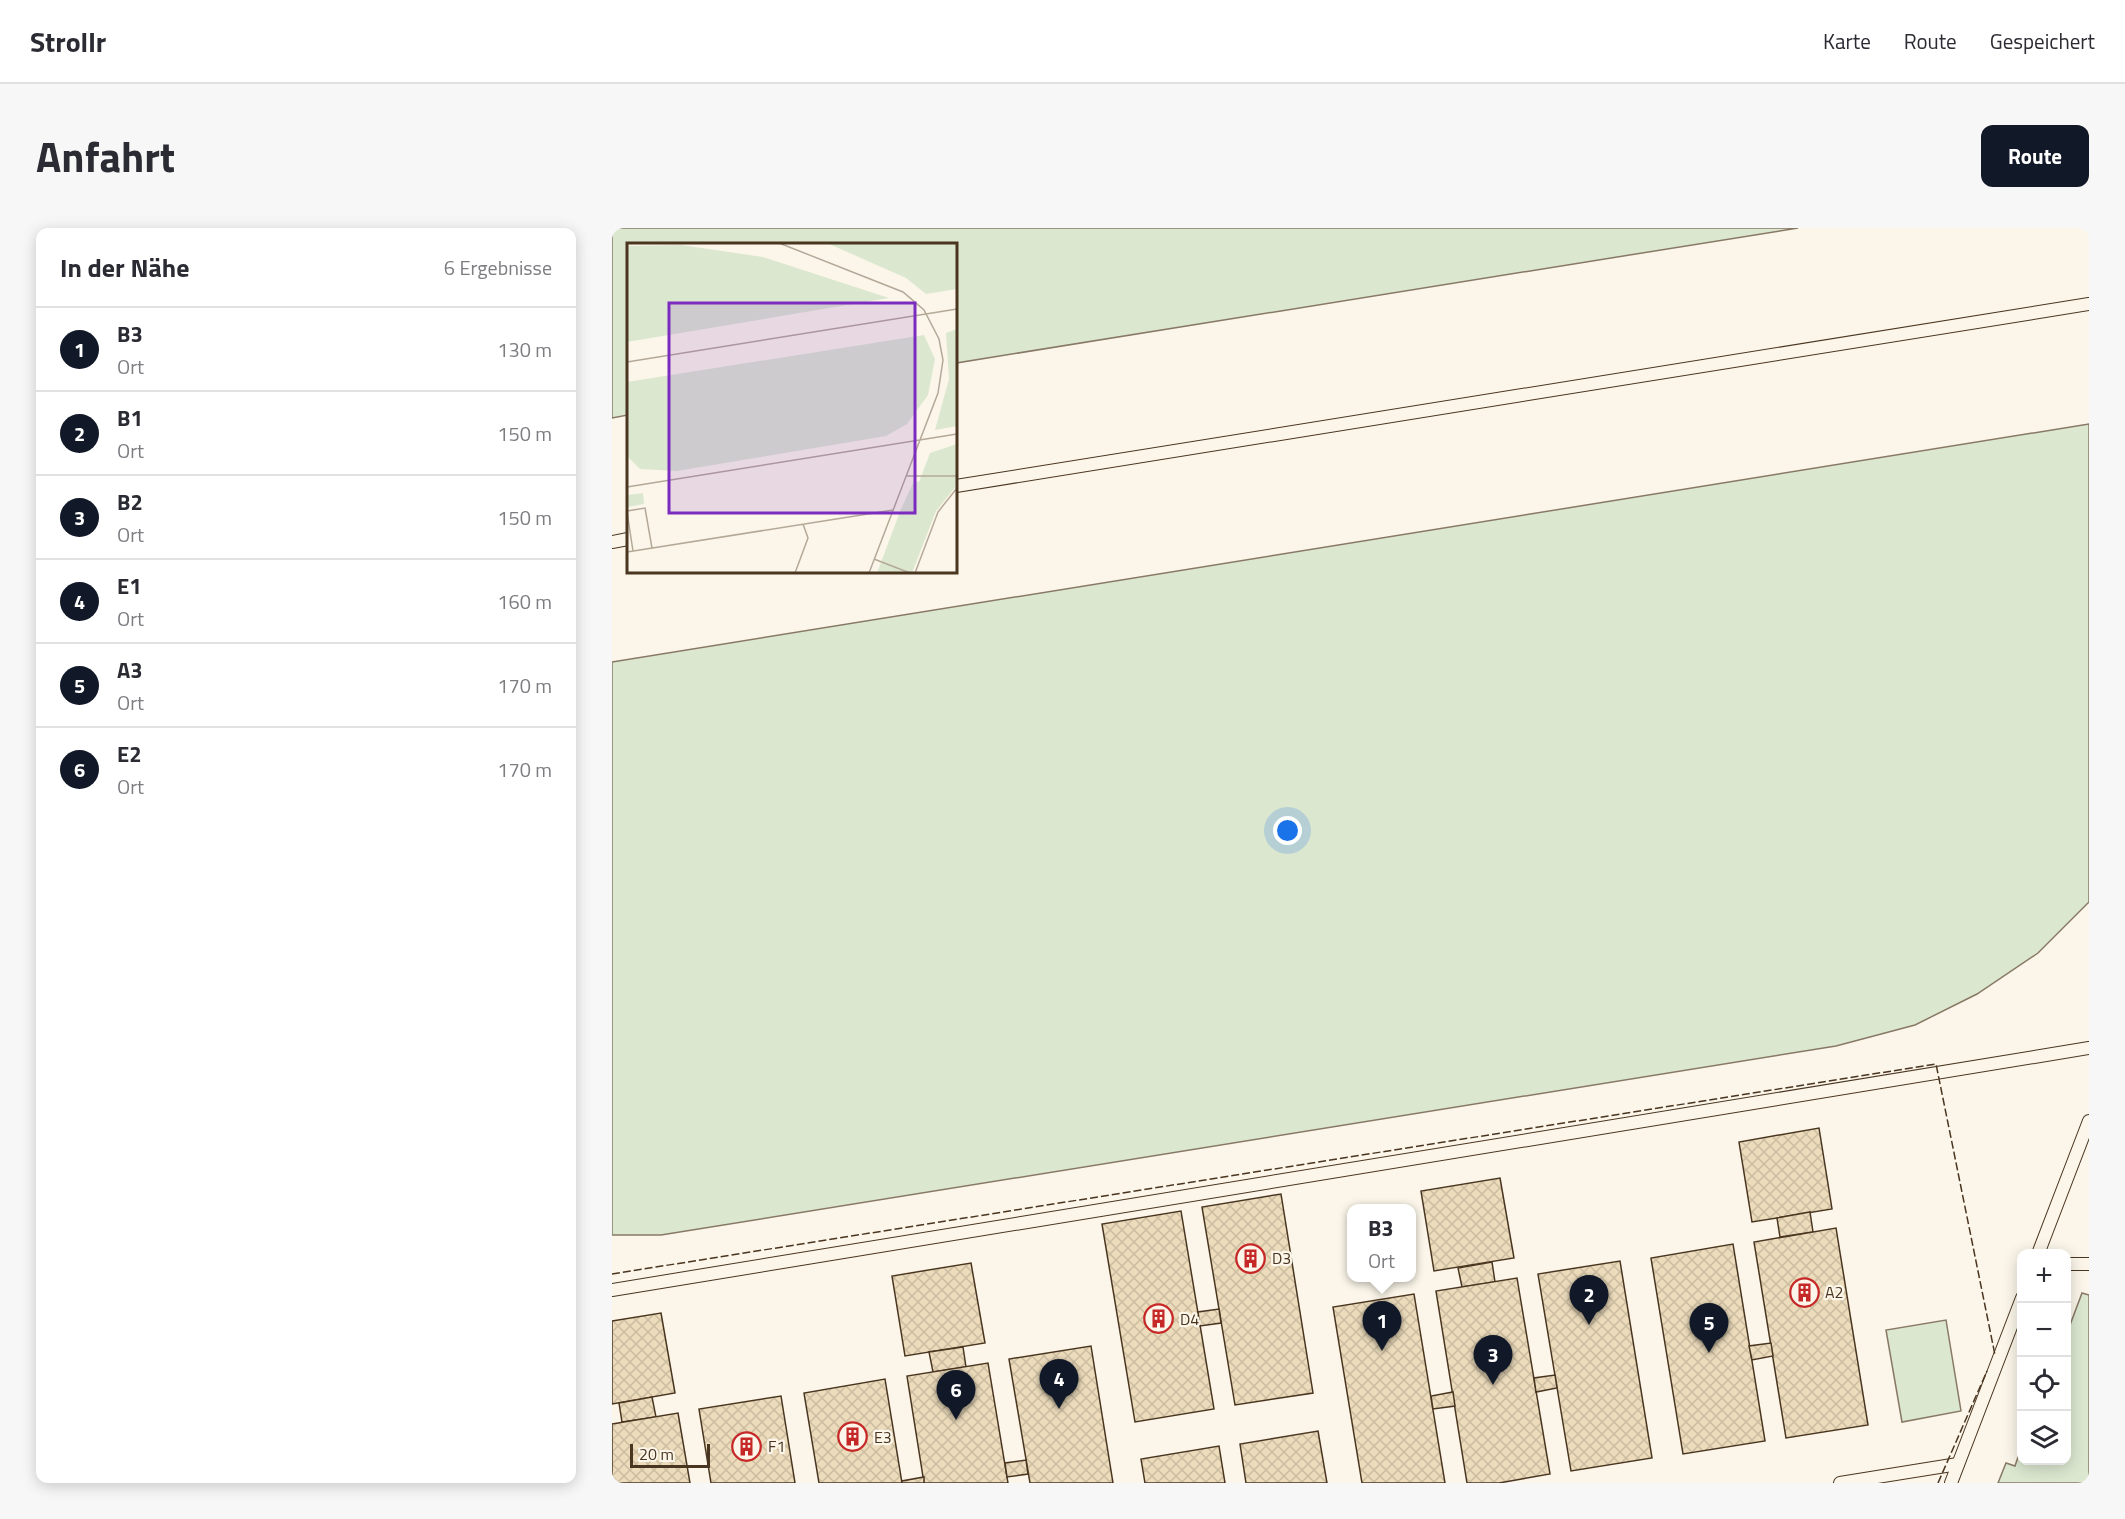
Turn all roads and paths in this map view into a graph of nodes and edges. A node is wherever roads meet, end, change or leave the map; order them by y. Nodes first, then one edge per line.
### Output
1 (2089, 304) edge
2 (957, 486) edge
3 (627, 539) edge
4 (612, 542) edge
5 (2089, 1048) edge
6 (2089, 1121) edge
7 (2040, 1249) edge
8 (2071, 1264) edge
9 (2089, 1264) edge
10 (612, 1290) edge
11 (2020, 1303) edge
12 (1958, 1464) junction
13 (1840, 1483) edge
14 (1951, 1483) edge

1 - 2 lane
3 - 4 lane
5 - 10 lane
6 - 7 lane
8 - 9 lane
11 - 12 lane
12 - 13 lane
12 - 14 lane

